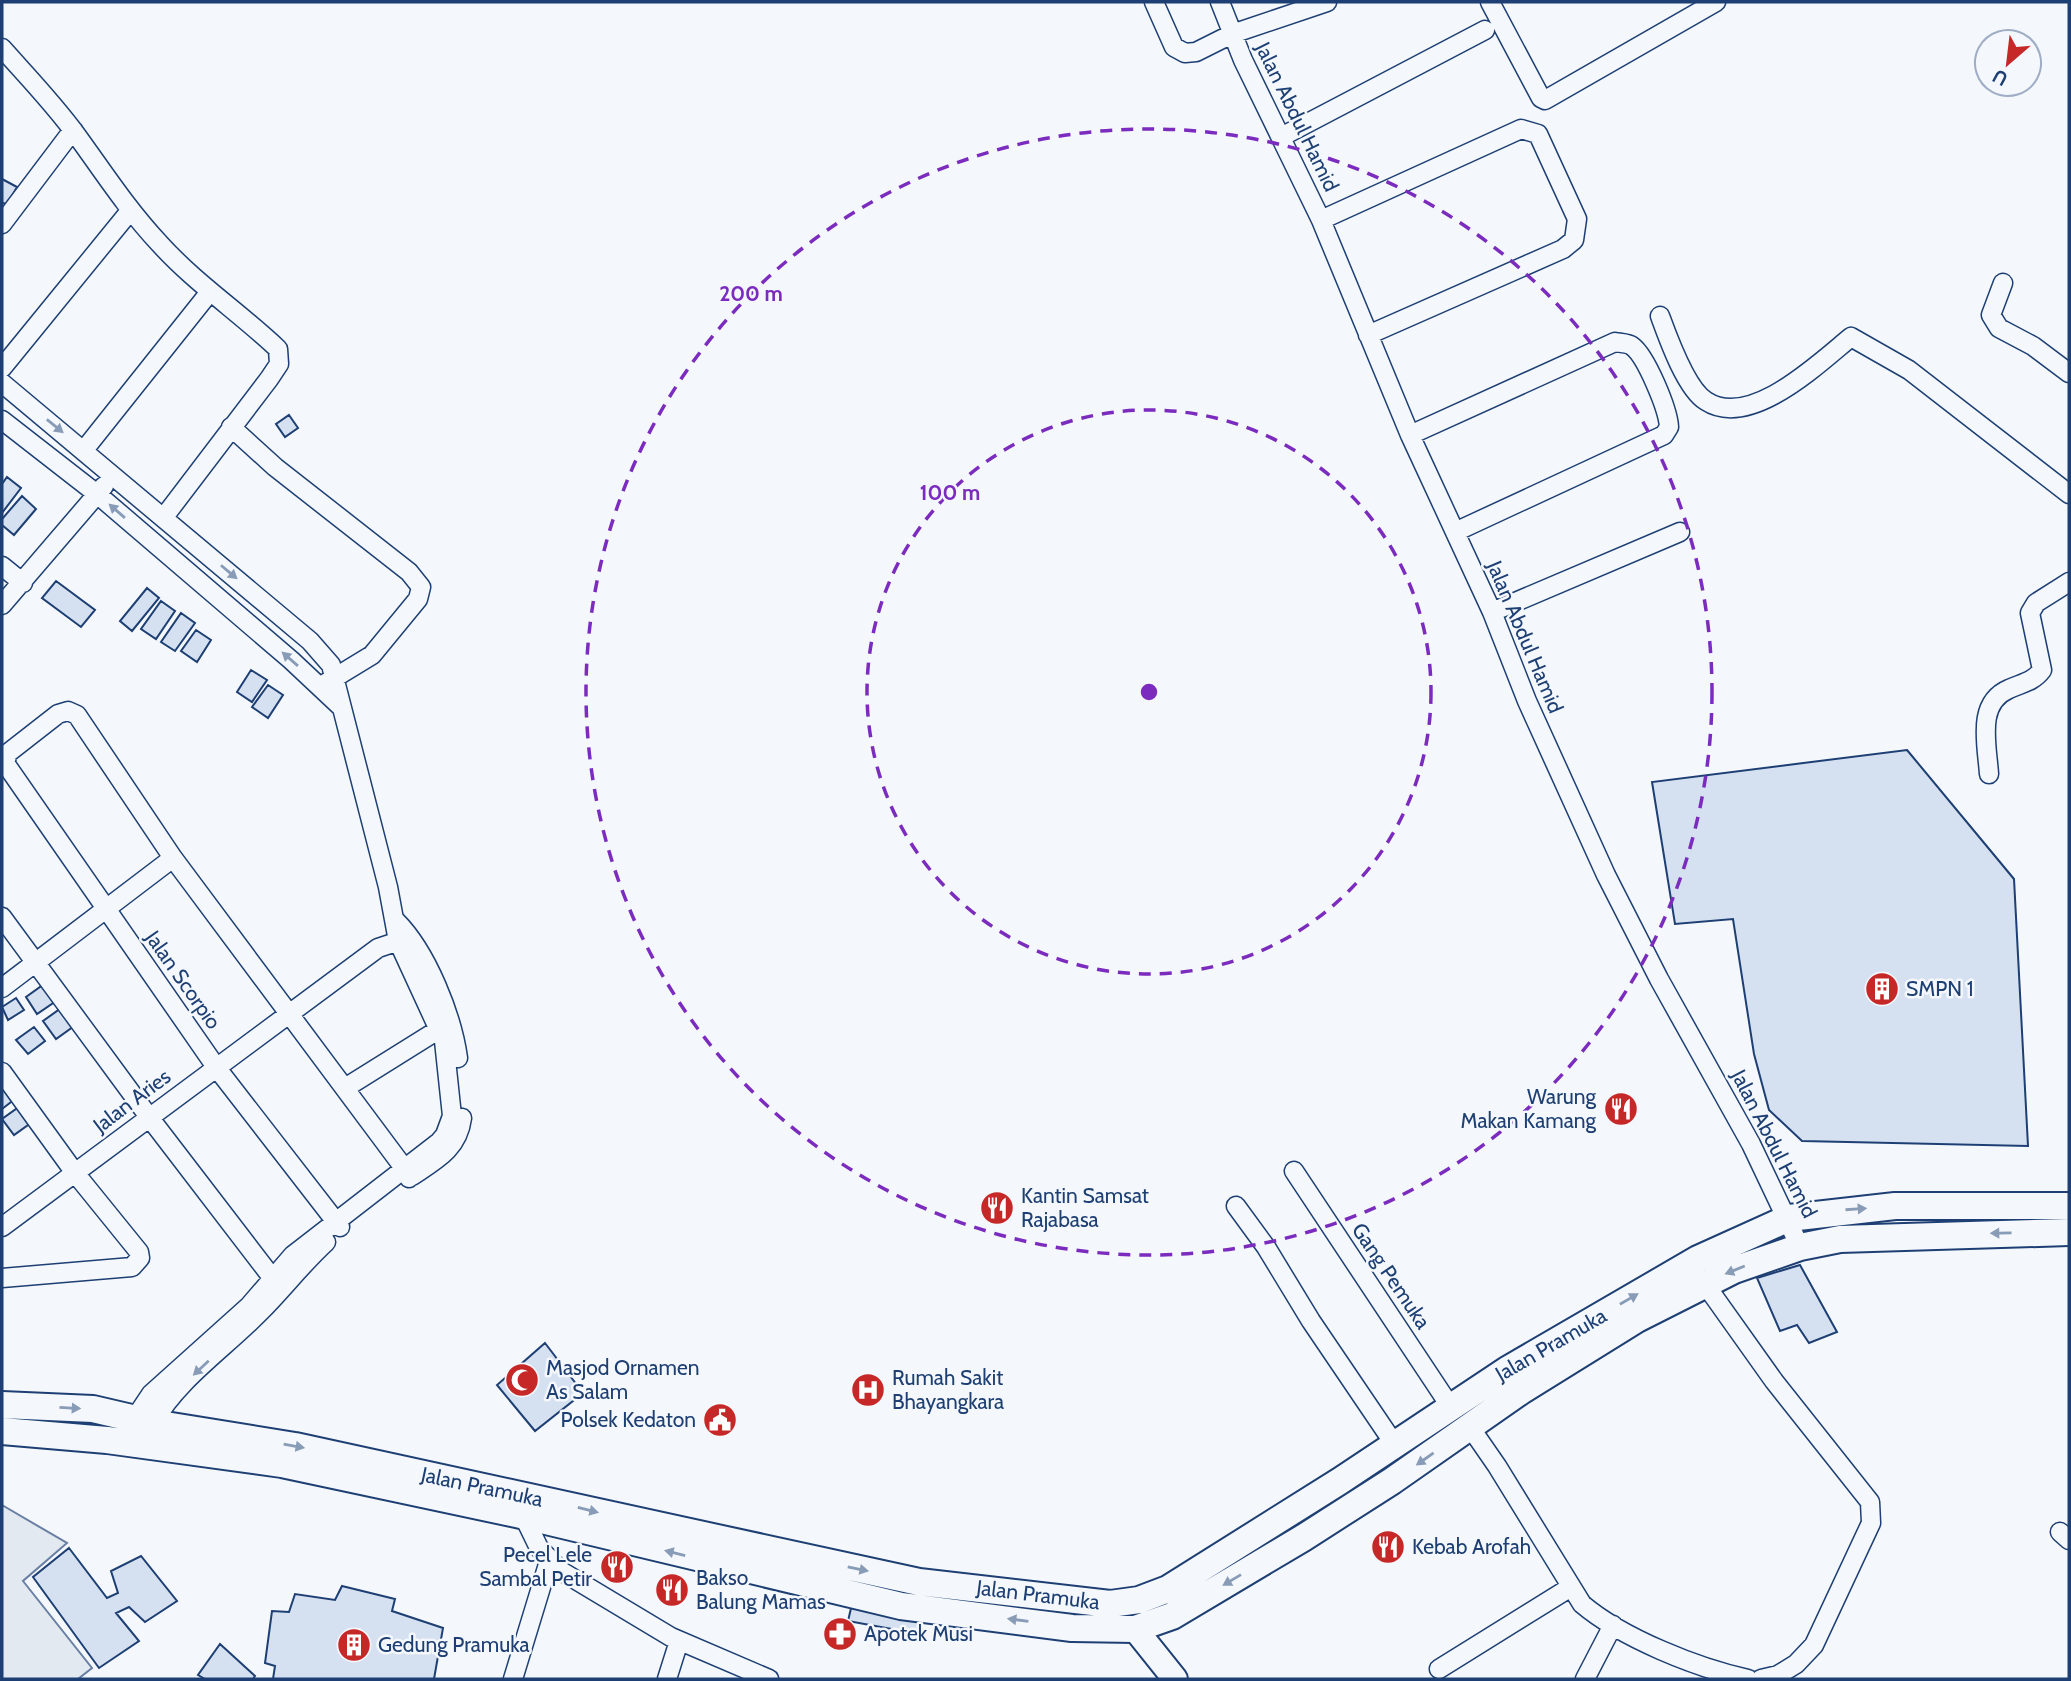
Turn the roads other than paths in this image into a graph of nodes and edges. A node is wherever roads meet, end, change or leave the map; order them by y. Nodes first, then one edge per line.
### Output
1 (1154, 2) edge
2 (1220, 2) edge
3 (1327, 2) edge
4 (1490, 2) edge
5 (1716, 2) edge
6 (1485, 30) dead end
7 (1232, 34) junction
8 (2, 49) edge
9 (73, 130) junction
10 (1281, 137) junction
11 (130, 211) junction
12 (1321, 220) junction
13 (2, 224) edge
14 (2003, 283) dead end
15 (209, 293) junction
16 (1660, 316) dead end
17 (1368, 335) junction
18 (2, 368) edge
19 (2069, 373) edge
20 (2, 383) edge
21 (2, 420) edge
22 (231, 427) junction
23 (1410, 435) junction
24 (84, 450) junction
25 (113, 476) junction
26 (97, 494) junction
27 (2069, 494) edge
28 (164, 517) junction
29 (1679, 531) dead end
30 (1455, 532) junction
31 (2, 566) edge
32 (2069, 582) edge
33 (23, 583) junction
34 (2, 606) edge
35 (1492, 612) junction
36 (327, 682) junction
37 (1989, 774) dead end
38 (173, 858) junction
39 (107, 911) junction
40 (2, 917) edge
41 (405, 939) junction
42 (36, 963) junction
43 (2, 988) edge
44 (289, 1012) junction
45 (445, 1025) junction
46 (216, 1066) junction
47 (2, 1072) edge
48 (345, 1088) junction
49 (149, 1117) junction
50 (1294, 1171) dead end
51 (75, 1173) junction
52 (407, 1173) junction
53 (1236, 1206) dead end
54 (2069, 1206) edge
55 (1788, 1218) junction
56 (338, 1224) junction
57 (2, 1227) edge
58 (2069, 1232) edge
59 (1800, 1247) junction
60 (2, 1278) edge
61 (276, 1282) junction
62 (1705, 1283) junction
63 (1514, 1380) junction
64 (2, 1405) edge
65 (1450, 1406) junction
66 (144, 1421) junction
67 (1470, 1427) junction
68 (2, 1431) edge
69 (1395, 1446) junction
70 (520, 1505) junction
71 (549, 1561) junction
72 (817, 1561) junction
73 (813, 1587) junction
74 (1571, 1587) junction
75 (1613, 1625) junction
76 (1135, 1629) junction
77 (679, 1641) junction
78 (1439, 1669) dead end
79 (513, 1679) edge
80 (667, 1679) edge
81 (769, 1679) edge
82 (1175, 1679) edge
83 (1585, 1679) edge
84 (1748, 1679) edge
85 (1761, 1679) edge

1 - 7 street
2 - 7 street, Jalan Abdul Hamid
3 - 7 street
4 - 5 street
6 - 10 street
7 - 10 street, Jalan Abdul Hamid
8 - 9 street
9 - 11 street
9 - 13 street
10 - 12 street, Jalan Abdul Hamid
11 - 15 street
11 - 18 street
12 - 17 street, Jalan Abdul Hamid
12 - 17 street
14 - 19 street
15 - 22 street
15 - 24 street
16 - 27 street
17 - 23 street, Jalan Abdul Hamid
20 -> 24 street
21 - 26 street
22 - 28 street
22 - 36 street
23 - 30 street, Jalan Abdul Hamid
23 - 30 street
24 - 25 street
25 - 26 street
25 - 28 street
26 - 33 street
36 -> 26 street
28 -> 36 street
29 - 35 street
30 - 35 street, Jalan Abdul Hamid
31 - 33 street
32 - 37 street
33 - 34 street
35 - 55 street, Jalan Abdul Hamid
36 - 41 street
38 - 39 street
38 - 39 street, Jalan Scorpio
38 - 44 street
39 - 42 street
39 - 46 street, Jalan Scorpio
40 - 42 street
41 - 44 street, Jalan Aries
41 - 45 street
42 - 43 street
42 - 49 street
44 - 46 street, Jalan Aries
44 - 48 street
45 - 48 street
45 - 52 street
46 - 49 street, Jalan Aries
46 - 56 street, Jalan Scorpio
47 - 51 street
48 - 52 street
49 - 51 street, Jalan Aries
49 - 61 street
50 - 65 street, Gang Pemuka
51 - 57 street, Jalan Aries
51 - 60 street
52 - 56 street
53 - 69 street
55 -> 54 main road, Jalan Pramuka
55 - 59 street, Jalan Abdul Hamid
63 -> 55 main road, Jalan Pramuka
56 - 61 street
58 -> 59 main road, Jalan Pramuka
59 -> 62 main road, Jalan Pramuka
61 - 66 street
62 - 63 main road, Jalan Pramuka
62 - 85 street
63 - 65 main road, Jalan Pramuka
63 - 67 main road, Jalan Pramuka
64 -> 66 main road, Jalan Pramuka
65 - 69 main road, Jalan Pramuka
66 -> 70 main road, Jalan Pramuka
67 - 74 street
67 -> 76 main road, Jalan Pramuka
68 - 70 main road, Jalan Pramuka
72 -> 69 main road, Jalan Pramuka
70 - 71 street
70 -> 72 main road, Jalan Pramuka
73 -> 70 main road, Jalan Pramuka
71 - 77 street
71 - 79 street
72 - 73 main road
76 -> 73 main road, Jalan Pramuka
74 - 75 street
74 - 78 street
75 - 83 street
75 - 84 street
76 - 82 street
77 - 80 street
77 - 81 street

